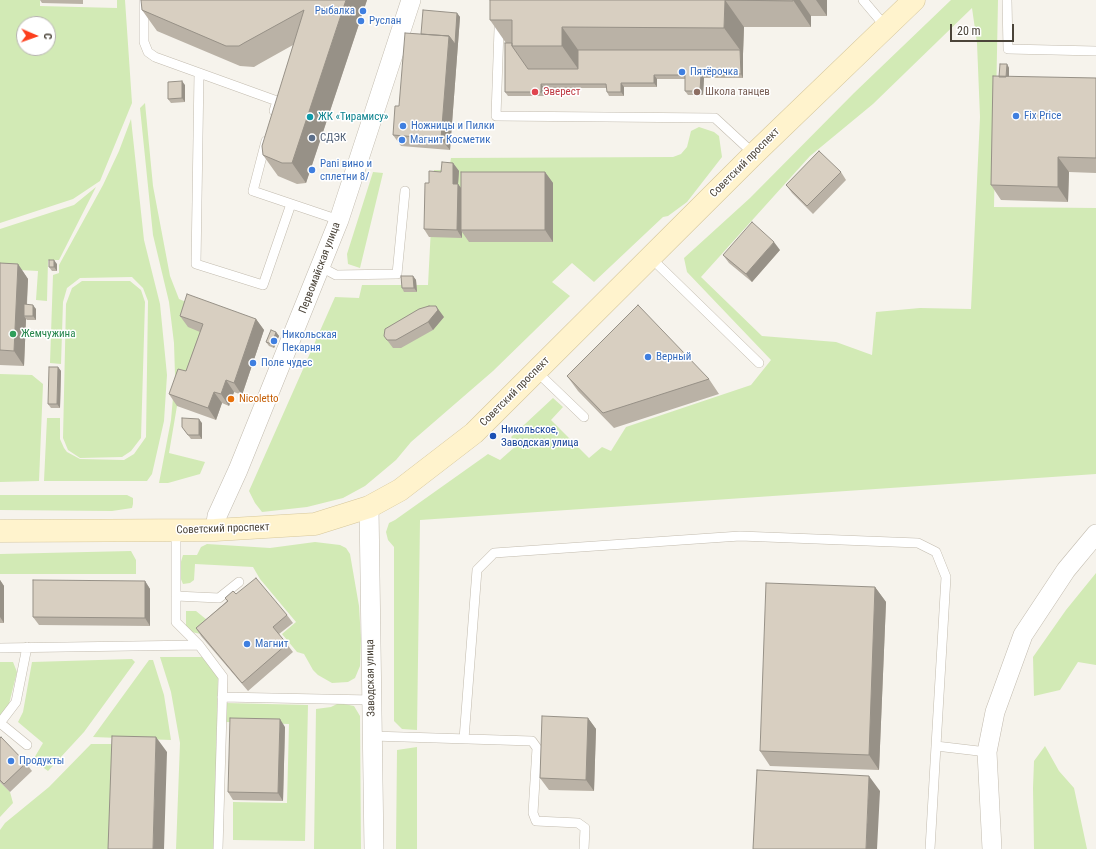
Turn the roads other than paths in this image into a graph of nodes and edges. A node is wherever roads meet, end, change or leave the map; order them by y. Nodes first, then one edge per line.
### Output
1 (144, 0) edge
2 (411, 0) edge
3 (500, 0) edge
4 (863, 0) edge
5 (914, 0) edge
6 (1008, 0) edge
7 (885, 26) junction
8 (1096, 51) edge
9 (199, 73) junction
10 (754, 154) junction
11 (405, 191) dead end
12 (291, 204) junction
13 (339, 220) junction
14 (650, 257) junction
15 (321, 267) junction
16 (759, 363) dead end
17 (536, 371) junction
18 (584, 417) dead end
19 (369, 507) junction
20 (176, 530) junction
21 (215, 530) junction
22 (0, 531) edge
23 (1096, 534) edge
24 (239, 582) dead end
25 (176, 596) junction
26 (199, 645) junction
27 (27, 647) junction
28 (0, 648) edge
29 (222, 697) junction
30 (372, 700) junction
31 (0, 723) edge
32 (372, 736) junction
33 (464, 739) junction
34 (27, 745) dead end
35 (936, 746) junction
36 (987, 752) junction
37 (218, 849) edge
38 (374, 849) edge
39 (584, 849) edge
40 (930, 849) edge
41 (992, 849) edge

1 - 9 lane
2 - 13 street, Первомайская улица
3 - 10 lane
4 - 7 lane
5 - 7 main road, Советский проспект
6 - 8 lane
7 - 10 main road, Советский проспект
9 - 12 lane
9 - 12 lane
10 - 14 main road, Советский проспект
11 - 15 lane
12 - 13 lane
13 - 15 street, Первомайская улица
14 - 16 lane
14 - 17 main road, Советский проспект
15 - 21 street, Первомайская улица
17 - 18 lane
17 - 19 main road, Советский проспект
19 - 21 main road, Советский проспект
19 - 30 street, Заводская улица
20 - 21 main road, Советский проспект
20 - 22 main road, Советский проспект
20 - 25 lane
23 - 36 street
24 - 25 lane
25 - 26 lane
26 - 27 lane
26 - 29 lane
27 - 28 lane
27 - 31 lane
29 - 30 lane
29 - 37 lane
30 - 32 street, Заводская улица
31 - 34 lane
32 - 33 lane
32 - 38 street, Заводская улица
33 - 35 lane
33 - 39 lane
35 - 36 lane
35 - 40 lane
36 - 41 street

